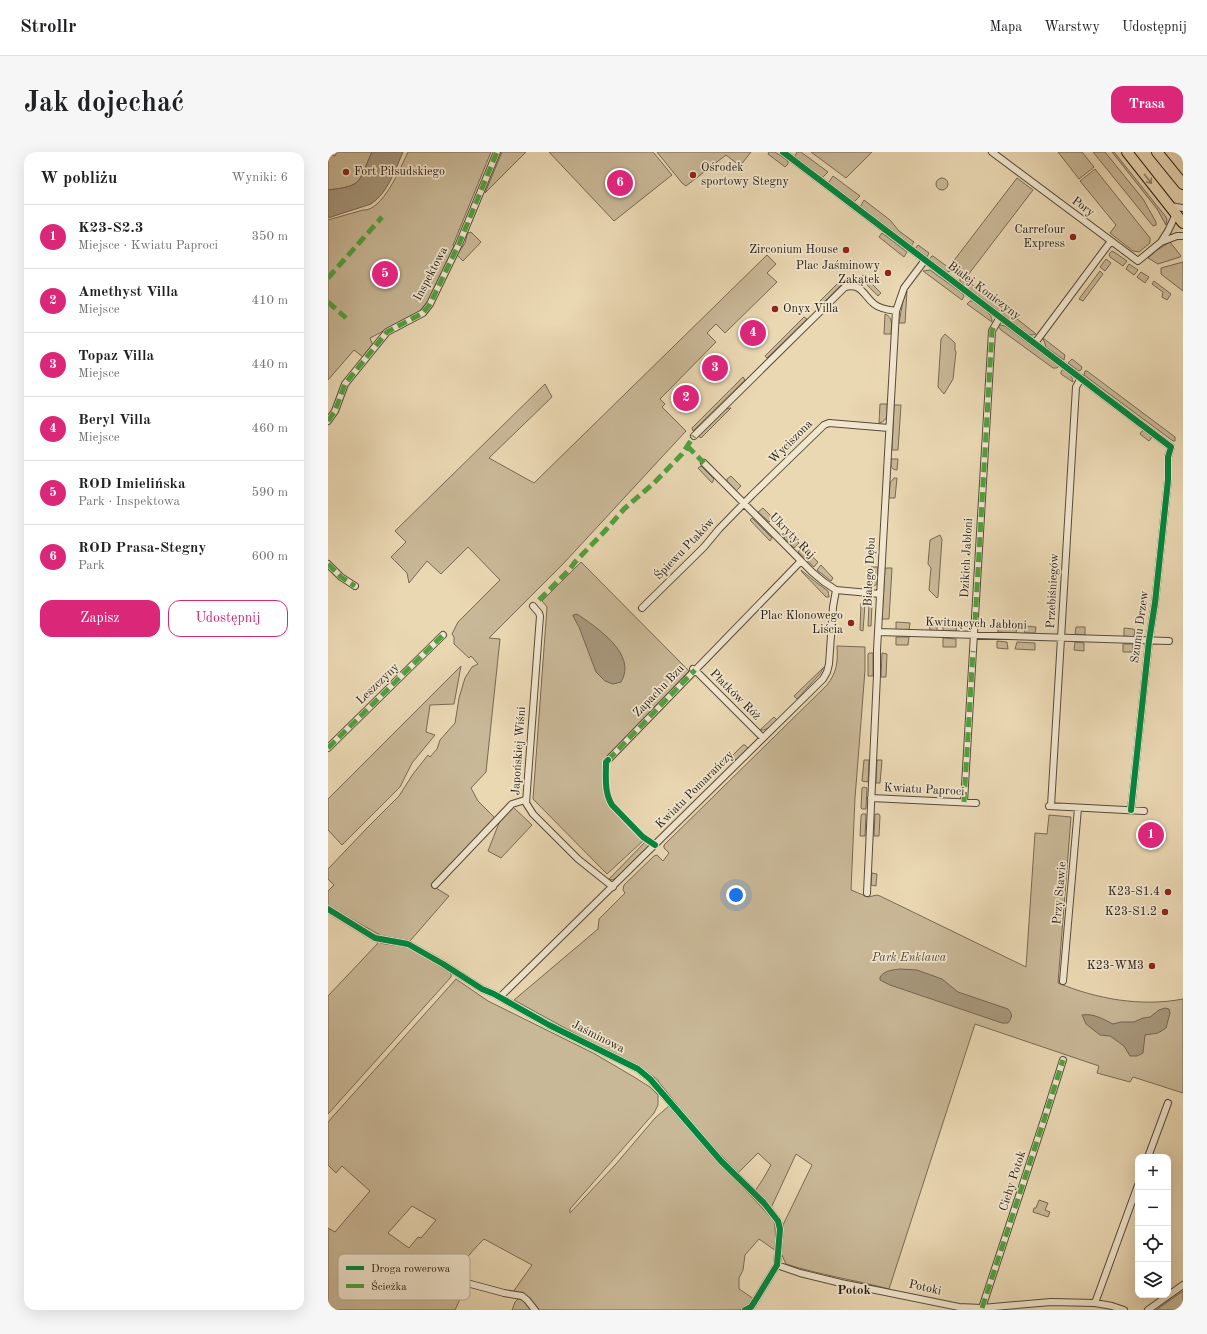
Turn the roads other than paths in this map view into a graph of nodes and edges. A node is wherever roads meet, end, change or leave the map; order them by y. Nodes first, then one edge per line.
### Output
1 (497, 152) edge
2 (783, 152) edge
3 (992, 152) edge
4 (1127, 152) edge
5 (1157, 152) edge
6 (1182, 183) edge
7 (1176, 209) edge
8 (1183, 223) edge
9 (1183, 236) edge
10 (1111, 241) junction
11 (1161, 242) junction
12 (925, 260) junction
13 (896, 311) junction
14 (1000, 317) junction
15 (1035, 343) junction
16 (1081, 378) junction
17 (328, 421) edge
18 (889, 428) junction
19 (694, 436) dead end
20 (1172, 447) joint
21 (704, 463) dead end
22 (744, 504) junction
23 (801, 561) junction
24 (328, 564) edge
25 (355, 586) dead end
26 (836, 590) junction
27 (880, 594) junction
28 (533, 606) dead end
29 (642, 608) dead end
30 (878, 632) junction
31 (443, 635) dead end
32 (974, 636) junction
33 (1061, 638) junction
34 (1149, 641) junction
35 (1169, 642) dead end
36 (693, 669) junction
37 (763, 738) junction
38 (328, 748) edge
39 (608, 760) dead end
40 (871, 798) junction
41 (525, 800) junction
42 (964, 802) junction
43 (976, 803) dead end
44 (1078, 808) junction
45 (1131, 810) junction
46 (1144, 811) dead end
47 (435, 885) dead end
48 (613, 887) junction
49 (867, 893) dead end
50 (328, 909) edge
51 (1063, 981) dead end
52 (500, 997) junction
53 (1062, 1060) dead end
54 (1168, 1103) dead end
55 (1149, 1154) edge
56 (1136, 1190) edge
57 (777, 1265) junction
58 (470, 1284) edge
59 (1183, 1286) edge
60 (1095, 1303) junction
61 (982, 1308) junction
62 (535, 1310) edge
63 (745, 1310) edge
64 (1124, 1310) edge
65 (1148, 1310) edge

1 - 17 street, Inspektowa
2 - 12 street, Białej Koniczyny
3 - 10 street, Pory
4 -> 7 main road
5 - 6 main road
7 - 8 main road
7 - 11 street, Pory
9 - 11 street, Pory
10 - 11 street, Pory
10 - 15 street
12 - 13 street, Białego Dębu
12 - 14 street, Białej Koniczyny
13 - 18 street, Białego Dębu
13 - 19 street
14 - 15 street, Białej Koniczyny
14 - 32 street, Dzikich Jabłoni
15 - 16 street, Białej Koniczyny
16 - 20 street, Białej Koniczyny
16 - 33 street, Przebiśniegów
18 - 22 street, Wyciszona
18 - 27 street, Białego Dębu
20 - 34 street, Szumu Drzew
21 - 22 street, Ukryty Raj
22 - 23 street, Ukryty Raj
22 - 29 street, Śpiewu Ptaków
23 - 26 street, Ukryty Raj
23 - 36 street, Zapachu Bzu
24 - 25 street
26 - 27 street, Ukryty Raj
26 - 37 street, Kwiatu Pomarańczy
27 - 30 street, Białego Dębu
28 - 41 street, Japońskiej Wiśni
30 - 32 street, Kwitnących Jabłoni
30 - 40 street, Białego Dębu
31 - 38 street, Leszczyny
32 - 33 street, Kwitnących Jabłoni
32 - 42 street, Dzikich Jabłoni
33 - 34 street, Kwitnących Jabłoni
33 - 44 street, Przebiśniegów
34 - 35 street, Kwitnących Jabłoni
34 - 45 street, Szumu Drzew
36 - 37 street, Płatków Róż
36 - 39 street, Zapachu Bzu
37 - 48 street, Kwiatu Pomarańczy
40 - 42 street, Kwiatu Paproci
40 - 49 street, Białego Dębu
41 - 47 street
41 - 48 street, Japońskiej Wiśni
42 - 43 street, Kwiatu Paproci
44 - 45 street
44 - 51 street, Przy Stawie
45 - 46 street
48 - 52 street, Kwiatu Pomarańczy
50 - 52 street, Jaśminowa
52 - 57 street, Jaśminowa
53 - 61 street, Cichy Potok
54 - 55 street
56 - 60 street
57 - 61 street, Potoki
57 - 63 street
58 - 62 street
59 - 65 street
60 - 61 street, Potoki
60 - 64 street, Potoki

